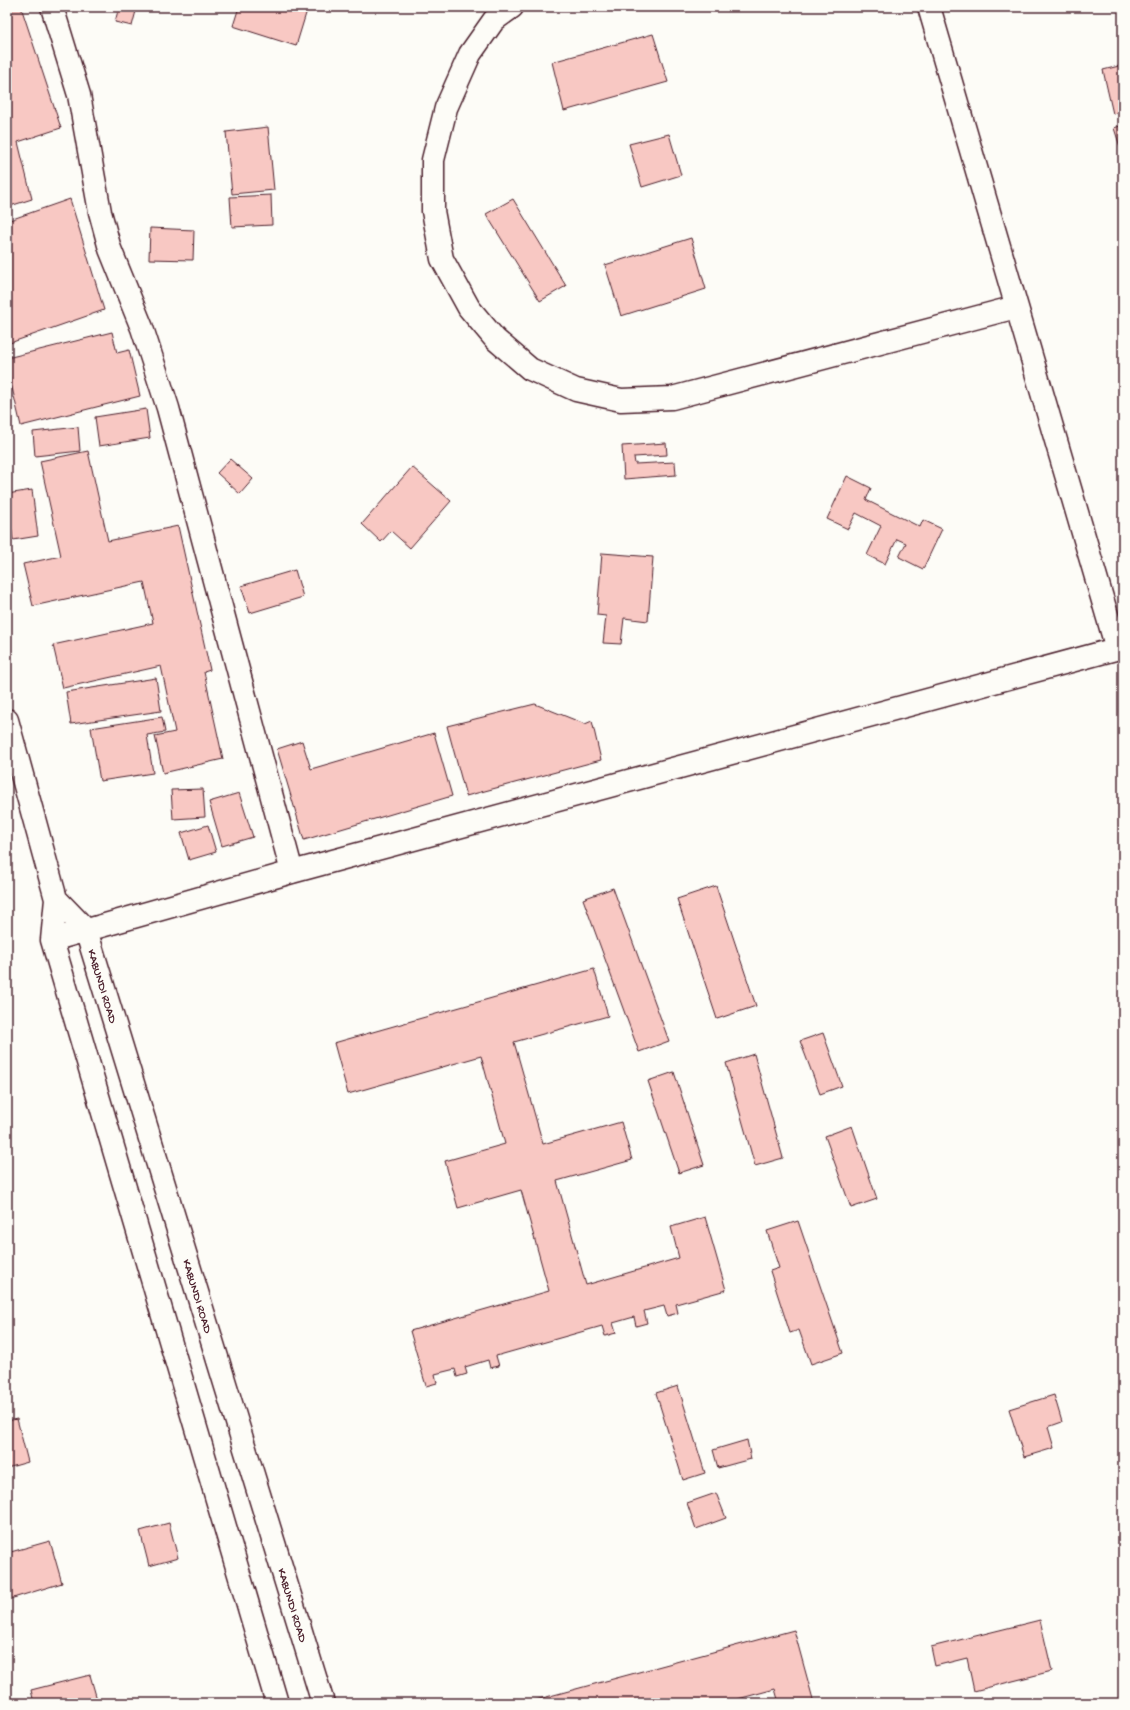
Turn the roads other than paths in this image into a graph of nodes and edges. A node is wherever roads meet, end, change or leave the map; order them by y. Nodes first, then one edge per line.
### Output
1 (52, 7) edge
2 (512, 7) edge
3 (929, 7) edge
4 (1016, 307) junction
5 (1120, 648) edge
6 (7, 720) edge
7 (13, 764) edge
8 (292, 872) junction
9 (56, 899) junction
10 (86, 930) junction
11 (52, 940) junction
12 (277, 1703) edge
13 (323, 1703) edge

1 - 8 street
2 - 4 street
3 - 4 street
4 - 5 street
5 - 8 street
6 - 7 street, KABUNDI ROAD
7 - 9 street, KABUNDI ROAD
8 - 10 street
9 - 10 street, KABUNDI ROAD
9 - 11 street, KABUNDI ROAD
10 - 11 street
10 - 13 street, KABUNDI ROAD
11 - 12 street, KABUNDI ROAD

